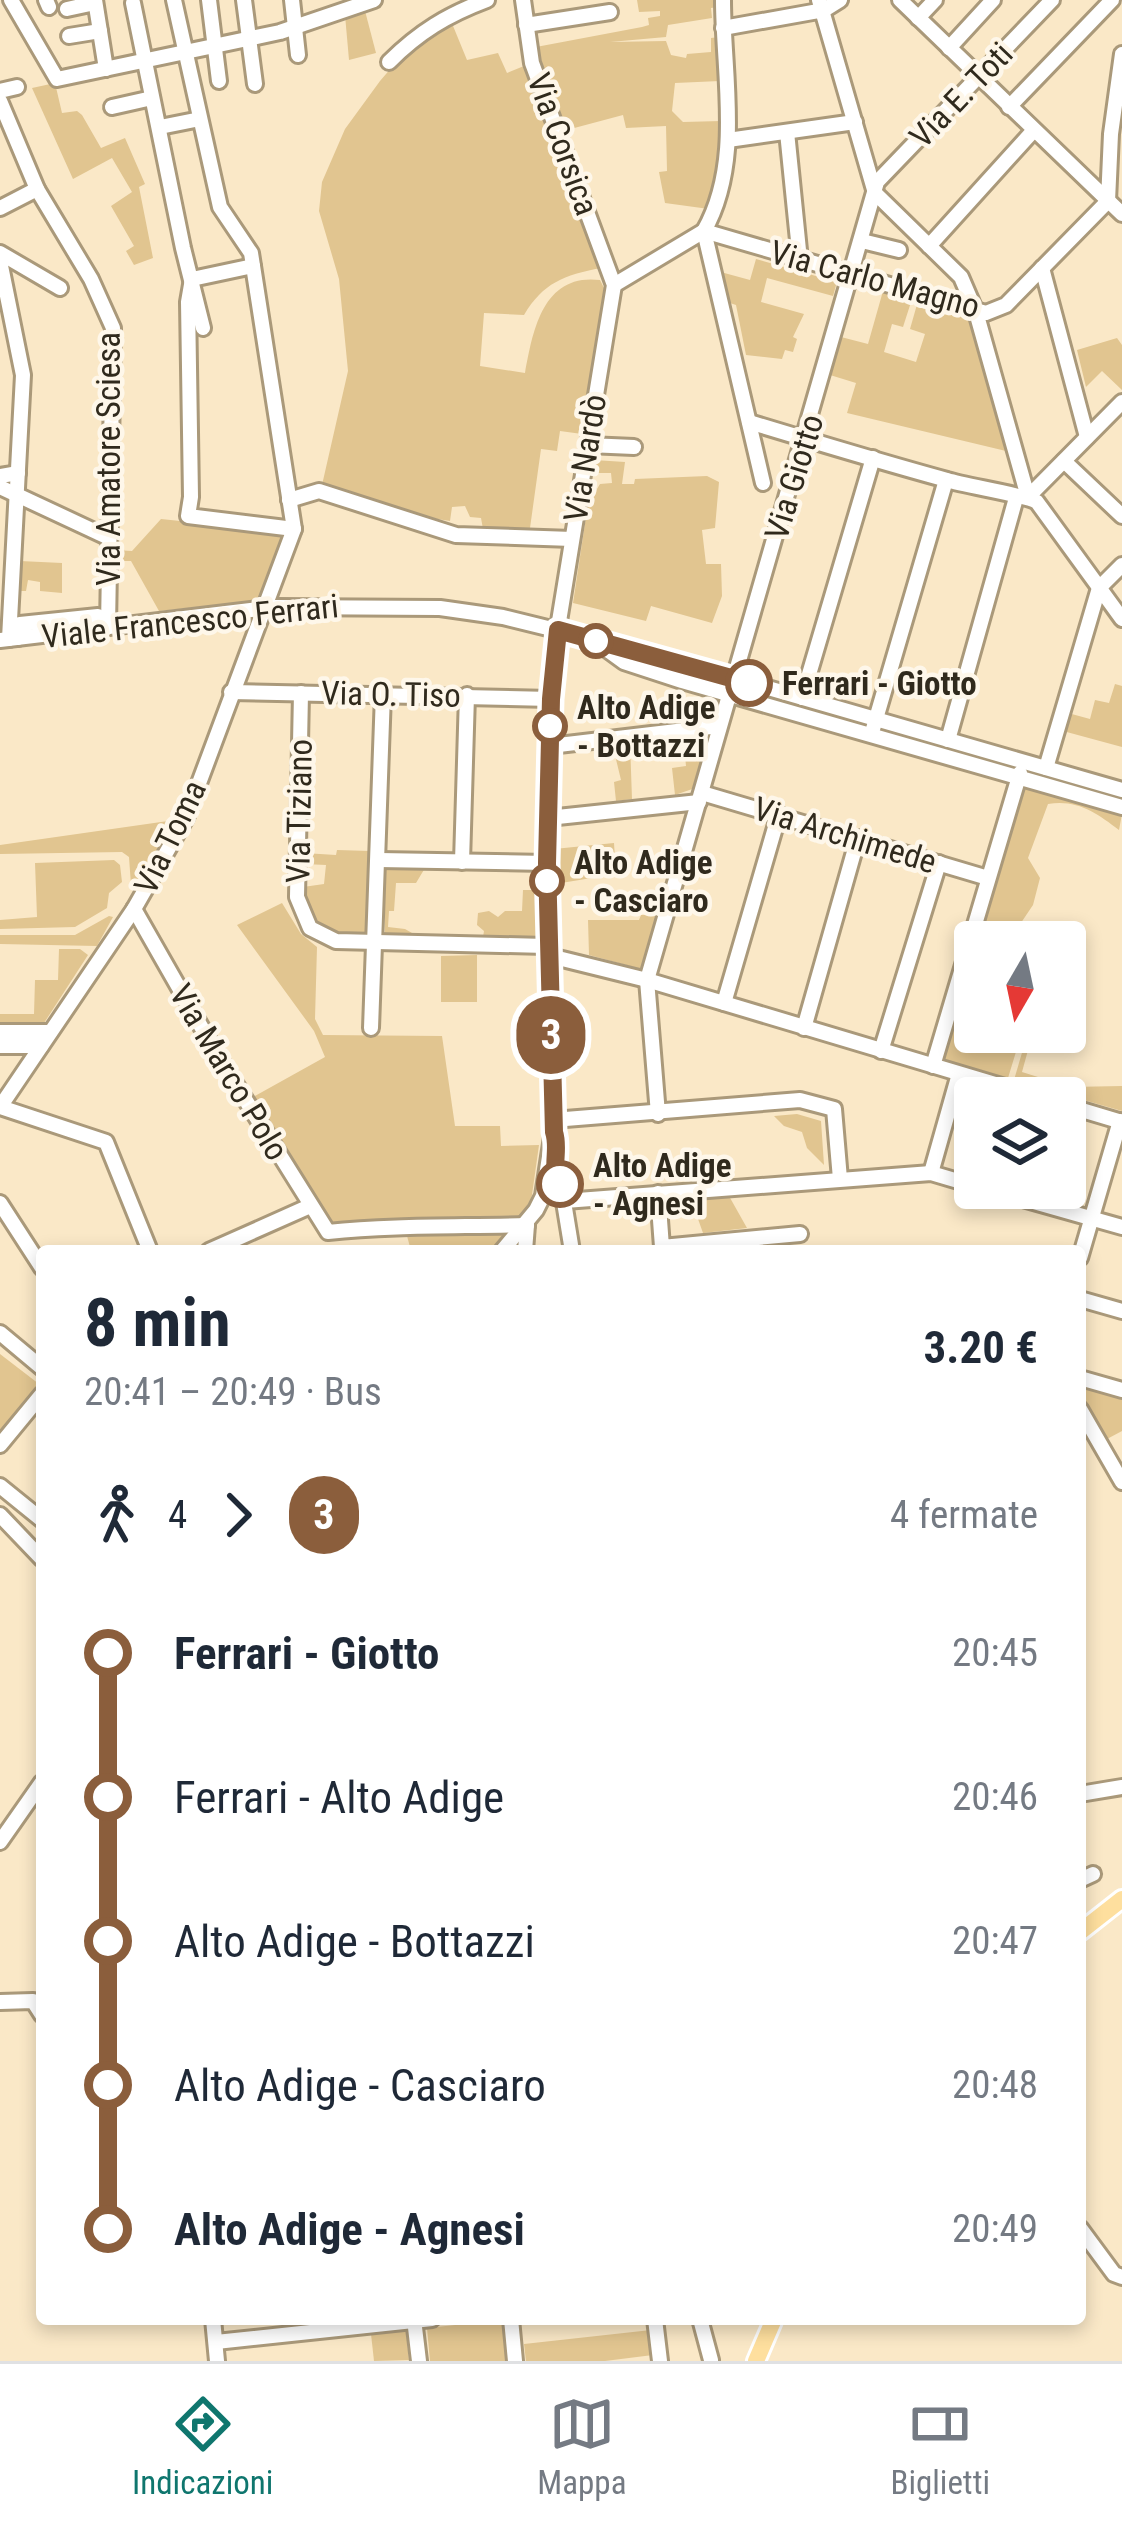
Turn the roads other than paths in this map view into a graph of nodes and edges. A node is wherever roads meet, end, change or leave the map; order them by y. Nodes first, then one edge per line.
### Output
1 (11, 0) edge
2 (174, 0) edge
3 (209, 0) edge
4 (244, 0) edge
5 (292, 0) edge
6 (317, 0) edge
7 (374, 0) edge
8 (487, 0) edge
9 (523, 0) edge
10 (724, 0) edge
11 (840, 0) edge
12 (900, 0) edge
13 (935, 0) edge
14 (994, 0) edge
15 (1052, 0) edge
16 (1112, 0) edge
17 (95, 2) edge
18 (133, 3) edge
19 (822, 5) edge
20 (67, 9) dead end
21 (610, 12) dead end
22 (918, 18) junction
23 (319, 20) junction
24 (526, 25) junction
25 (297, 28) junction
26 (723, 28) junction
27 (100, 31) junction
28 (69, 36) dead end
29 (249, 38) junction
30 (214, 45) junction
31 (949, 48) junction
32 (185, 51) junction
33 (1122, 54) edge
34 (298, 55) dead end
35 (144, 60) junction
36 (389, 62) dead end
37 (106, 68) junction
38 (1121, 71) edge
39 (979, 78) junction
40 (219, 80) dead end
41 (255, 84) dead end
42 (17, 87) dead end
43 (0, 91) edge
44 (152, 98) junction
45 (0, 101) edge
46 (1009, 106) junction
47 (112, 107) dead end
48 (200, 119) junction
49 (855, 122) junction
50 (160, 128) junction
51 (1034, 130) junction
52 (1117, 132) edge
53 (787, 133) junction
54 (728, 140) junction
55 (37, 189) junction
56 (875, 193) junction
57 (1108, 201) junction
58 (0, 208) edge
59 (1122, 214) edge
60 (704, 232) junction
61 (862, 241) junction
62 (928, 246) junction
63 (899, 250) dead end
64 (0, 257) edge
65 (800, 260) junction
66 (253, 266) junction
67 (1042, 268) junction
68 (854, 275) junction
69 (192, 279) junction
70 (614, 285) junction
71 (60, 288) dead end
72 (1023, 288) junction
73 (1050, 297) junction
74 (976, 312) junction
75 (203, 328) dead end
76 (1119, 410) edge
77 (749, 422) junction
78 (1087, 436) junction
79 (805, 439) junction
80 (588, 445) junction
81 (634, 447) dead end
82 (873, 458) junction
83 (1064, 461) junction
84 (18, 473) junction
85 (0, 476) edge
86 (285, 477) junction
87 (946, 480) junction
88 (763, 483) dead end
89 (0, 487) edge
90 (319, 491) junction
91 (1022, 498) junction
92 (18, 499) junction
93 (289, 500) junction
94 (1122, 516) edge
95 (294, 529) junction
96 (109, 538) junction
97 (572, 539) junction
98 (1122, 565) edge
99 (1099, 588) junction
100 (261, 608) junction
101 (1122, 619) edge
102 (103, 628) junction
103 (558, 630) junction
104 (8, 634) edge
105 (592, 640) junction
106 (733, 678) junction
107 (231, 692) junction
108 (301, 693) junction
109 (383, 694) junction
110 (467, 694) junction
111 (728, 695) junction
112 (802, 698) junction
113 (551, 699) junction
114 (876, 720) junction
115 (719, 726) junction
116 (871, 736) junction
117 (948, 740) junction
118 (550, 746) junction
119 (1023, 762) junction
120 (1046, 769) junction
121 (1019, 779) junction
122 (1122, 790) edge
123 (700, 797) junction
124 (1122, 807) edge
125 (779, 814) junction
126 (548, 818) junction
127 (858, 838) junction
128 (379, 860) junction
129 (463, 862) junction
130 (939, 862) junction
131 (547, 863) junction
132 (988, 878) junction
133 (134, 909) junction
134 (376, 943) junction
135 (546, 951) junction
136 (646, 980) junction
137 (724, 1004) junction
138 (371, 1028) dead end
139 (804, 1028) junction
140 (0, 1032) edge
141 (50, 1032) junction
142 (0, 1046) edge
143 (41, 1046) junction
144 (881, 1051) junction
145 (933, 1066) junction
146 (959, 1074) junction
147 (969, 1077) edge
148 (0, 1107) edge
149 (1086, 1111) edge
150 (658, 1114) junction
151 (1121, 1121) edge
152 (554, 1126) junction
153 (931, 1173) junction
154 (840, 1179) junction
155 (954, 1180) edge
156 (658, 1193) junction
157 (555, 1196) junction
158 (594, 1199) junction
159 (0, 1203) edge
160 (310, 1206) junction
161 (1060, 1209) edge
162 (1092, 1218) junction
163 (528, 1222) junction
164 (569, 1227) junction
165 (1122, 1227) edge
166 (800, 1234) dead end
167 (148, 1245) edge
168 (222, 1245) edge
169 (507, 1245) edge
170 (526, 1245) edge
171 (571, 1245) edge
172 (662, 1245) edge
173 (683, 1245) edge
174 (1084, 1245) edge
175 (36, 1259) edge
176 (1086, 1301) edge
177 (1122, 1311) edge
178 (0, 1333) edge
179 (36, 1363) edge
180 (1086, 1380) edge
181 (1122, 1390) edge
182 (36, 1401) edge
183 (1086, 1419) edge
184 (0, 1445) edge
185 (1122, 1482) edge
186 (0, 1486) edge
187 (0, 1515) edge
188 (36, 1515) edge
189 (36, 1553) edge
190 (1122, 1786) edge
191 (36, 1791) edge
192 (1086, 1793) edge
193 (0, 1842) edge
194 (1122, 1899) edge
195 (1086, 1927) edge
196 (0, 2002) edge
197 (36, 2006) edge
198 (1086, 2236) edge
199 (1122, 2277) edge
200 (214, 2325) edge
201 (369, 2325) edge
202 (414, 2325) edge
203 (512, 2325) edge
204 (656, 2325) edge
205 (702, 2325) edge
206 (771, 2325) edge
207 (215, 2342) junction
208 (711, 2360) edge
209 (217, 2361) edge
210 (418, 2361) edge
211 (515, 2361) edge
212 (660, 2361) edge
213 (756, 2361) edge

1 - 37 street
2 - 32 street
3 - 30 street
4 - 29 street
5 - 25 street
6 - 23 street
7 - 23 street
8 - 36 street
9 - 24 street, Via Corsica
10 - 26 street
11 - 19 street
12 - 22 street
13 - 22 street
14 - 31 street
15 - 39 street, Via E. Toti
16 - 46 street
17 - 20 street
17 - 27 street
18 - 35 street
19 - 26 street
19 - 49 street
21 - 24 street
22 - 31 street
23 - 25 street
24 - 70 street, Via Corsica
25 - 29 street
25 - 34 street
26 - 54 street
27 - 28 street
27 - 37 street
29 - 30 street
29 - 41 street
30 - 32 street
30 - 40 street
31 - 39 street
32 - 35 street
32 - 48 street
33 - 38 street
35 - 37 street
35 - 44 street
38 - 52 street
39 - 46 street
39 - 56 street, Via E. Toti
42 - 43 street
44 - 47 street
44 - 50 street
45 - 55 street, Via Amatore Sciesa
46 - 51 street
48 - 50 street
48 - 66 street
49 - 53 street
49 - 56 street
50 - 69 street
51 - 57 street
51 - 62 street
52 - 57 street
53 - 54 street
53 - 65 street
54 - 60 street
55 - 58 street
55 - 96 street, Via Amatore Sciesa
56 - 61 street, Via Giotto
56 - 62 street
57 - 59 street
57 - 67 street, Via Carlo Magno
60 - 65 street, Via Carlo Magno
60 - 70 street
60 - 77 street
61 - 63 street
61 - 68 street, Via Giotto
62 - 74 street
64 - 71 street
64 - 84 street
65 - 68 street, Via Carlo Magno
66 - 69 street
66 - 86 street
67 - 72 street, Via Carlo Magno
67 - 73 street
68 - 74 street, Via Carlo Magno
68 - 79 street, Via Giotto
69 - 75 street
69 - 95 street
70 - 80 street, Via Nardò
72 - 73 street
72 - 74 street, Via Carlo Magno
73 - 78 street
74 - 91 street
76 - 78 street
77 - 79 street
77 - 88 street
78 - 83 street
79 - 82 street
79 - 106 street, Via Giotto
80 - 81 street
80 - 97 street, Via Nardò
82 - 87 street
82 - 112 street
83 - 91 street
83 - 94 street
84 - 85 street
84 - 92 street
86 - 90 street
86 - 93 street
87 - 91 street
87 - 114 street
89 - 92 street
90 - 93 street
90 - 97 street
91 - 99 street
91 - 117 street
92 - 96 street
92 - 104 street
93 - 95 street
95 - 100 street, Via Toma
96 - 102 street, Via Amatore Sciesa
97 - 103 street, Via Nardò
98 - 99 street
99 - 101 street
99 - 120 street
100 - 102 street, Viale Francesco Ferrari
100 - 103 street, Viale Francesco Ferrari
100 - 107 street, Via Toma
102 - 104 street, Viale Francesco Ferrari
103 - 105 street, Viale Francesco Ferrari
103 - 113 street, Via Nardò
105 - 106 street, Viale Francesco Ferrari
105 - 111 street, Viale Francesco Ferrari
106 - 111 street, Via Giotto
106 - 112 street, Viale Francesco Ferrari
107 - 108 street, Via O. Tiso
107 - 133 street, Via Toma
108 - 109 street, Via O. Tiso
108 - 134 street, Via Tiziano
109 - 110 street, Via O. Tiso
109 - 128 street
110 - 113 street, Via O. Tiso
110 - 129 street
111 - 115 street, Via Giotto
111 - 116 street, Viale Francesco Ferrari
112 - 114 street, Viale Francesco Ferrari
113 - 118 street, Via Nardò
114 - 116 street
114 - 117 street, Viale Francesco Ferrari
115 - 118 street
115 - 123 street, Via Giotto
116 - 121 street, Viale Francesco Ferrari
117 - 119 street, Viale Francesco Ferrari
118 - 126 street, Via Nardò
119 - 120 street, Viale Francesco Ferrari
119 - 121 street
120 - 122 street, Viale Francesco Ferrari
121 - 124 street, Viale Francesco Ferrari
121 - 132 street
123 - 125 street, Via Archimede
123 - 126 street
123 - 136 street, Via Giotto
125 - 127 street, Via Archimede
125 - 137 street
126 - 131 street, Via Nardò
127 - 130 street, Via Archimede
127 - 139 street
128 - 129 street
128 - 134 street
129 - 131 street
130 - 132 street, Via Archimede
130 - 144 street
131 - 135 street, Via Nardò
132 - 145 street
133 - 141 street, Via Toma
133 - 160 street, Via Marco Polo
134 - 135 street
134 - 138 street
135 - 136 street
135 - 152 street, Via Nardò
136 - 137 street
136 - 150 street
137 - 139 street
139 - 144 street
140 - 141 street
141 - 143 street, Via Toma
142 - 143 street
143 - 148 street, Via Toma
144 - 145 street
145 - 146 street
146 - 147 street
146 - 153 street
148 - 167 street
149 - 151 street
150 - 152 street
150 - 154 street
151 - 162 street
152 - 157 street, Via Nardò
153 - 154 street
153 - 155 street
154 - 156 street
156 - 158 street
156 - 172 street
157 - 158 street
157 - 163 street
157 - 164 street, Via Nardò
158 - 164 street
159 - 175 street
160 - 163 street, Via Marco Polo
160 - 168 street
161 - 162 street
162 - 165 street
162 - 174 street
163 - 169 street
163 - 170 street
164 - 171 street, Via Nardò
166 - 173 street
176 - 177 street
178 - 179 street
180 - 181 street
182 - 184 street
183 - 185 street
186 - 188 street
187 - 189 street
190 - 192 street
191 - 193 street
194 - 195 main road
196 - 197 street
198 - 199 street
200 - 207 street
201 - 207 street
202 - 210 street
203 - 211 street
204 - 212 street
205 - 208 street
206 - 213 main road
207 - 209 street

